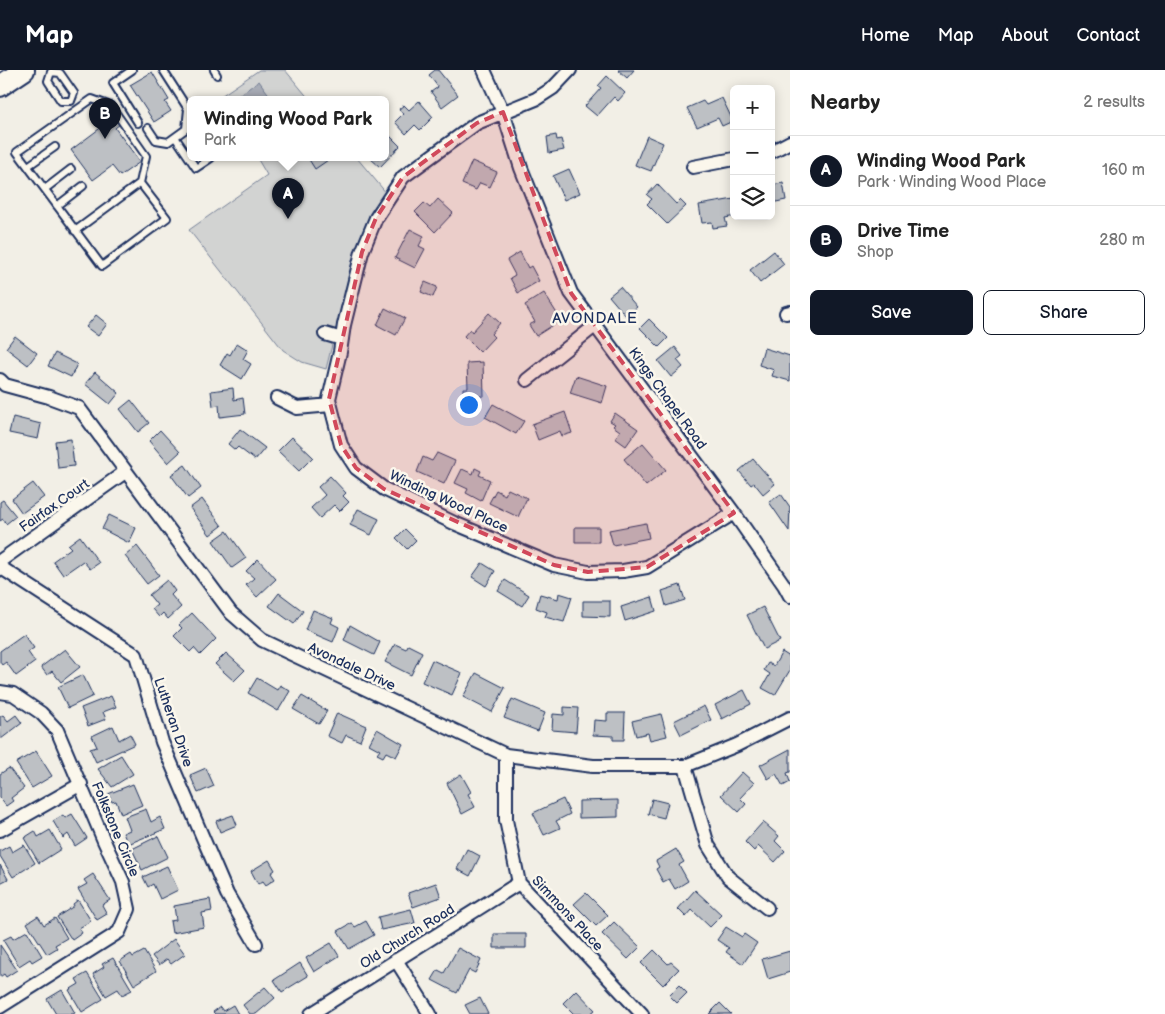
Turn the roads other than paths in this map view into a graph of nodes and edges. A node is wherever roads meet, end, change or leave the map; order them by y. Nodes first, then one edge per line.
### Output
1 (24, 70) edge
2 (132, 70) edge
3 (163, 70) edge
4 (484, 70) edge
5 (570, 70) edge
6 (50, 71) edge
7 (0, 86) edge
8 (71, 101) junction
9 (187, 107) edge
10 (77, 110) junction
11 (503, 112) junction
12 (187, 119) edge
13 (138, 123) dead end
14 (148, 128) dead end
15 (175, 137) junction
16 (790, 142) edge
17 (55, 147) dead end
18 (775, 150) edge
19 (187, 152) edge
20 (730, 160) edge
21 (192, 161) edge
22 (206, 161) edge
23 (28, 166) junction
24 (694, 166) dead end
25 (71, 169) dead end
26 (140, 183) junction
27 (84, 186) dead end
28 (45, 189) junction
29 (57, 206) junction
30 (75, 231) junction
31 (596, 325) junction
32 (325, 334) dead end
33 (342, 339) junction
34 (0, 380) edge
35 (527, 380) dead end
36 (276, 398) dead end
37 (331, 405) junction
38 (125, 472) junction
39 (734, 513) junction
40 (0, 562) edge
41 (0, 567) edge
42 (790, 596) edge
43 (0, 692) edge
44 (790, 718) edge
45 (506, 755) junction
46 (685, 766) junction
47 (80, 784) junction
48 (0, 830) edge
49 (519, 883) junction
50 (767, 908) dead end
51 (256, 944) dead end
52 (396, 960) junction
53 (0, 1007) edge
54 (311, 1014) edge
55 (430, 1014) edge
56 (642, 1014) edge

1 - 7 main road
2 - 13 lane
3 - 9 lane
4 - 11 street, Kings Chapel Road
5 - 11 street, Winding Wood Place
6 - 8 lane
6 - 8 lane
8 - 10 lane
10 - 23 lane
10 - 26 lane
11 - 31 street, Kings Chapel Road
11 - 33 street, Winding Wood Place
12 - 15 lane
14 - 15 lane
15 - 19 lane
16 - 18 street
17 - 23 lane
20 - 24 street
21 - 22 lane
23 - 28 lane
25 - 28 lane
26 - 30 lane
26 - 30 lane
27 - 29 lane
28 - 29 lane
29 - 30 lane
31 - 35 street
31 - 39 street, Kings Chapel Road
32 - 33 street
33 - 37 street, Winding Wood Place
34 - 38 street, Avondale Drive
36 - 37 street
37 - 39 street, Winding Wood Place
38 - 40 street, Fairfax Court
38 - 45 street, Avondale Drive
39 - 42 street, Kings Chapel Road
41 - 51 street, Lutheran Drive
43 - 47 street, Folkstone Circle
44 - 46 street, Avondale Drive
45 - 46 street, Avondale Drive
45 - 49 street, Simmons Place
46 - 50 street
47 - 48 street
47 - 53 street, Folkstone Circle
49 - 52 street, Old Church Road
49 - 56 street, Simmons Place
52 - 54 street, Old Church Road
52 - 55 street

